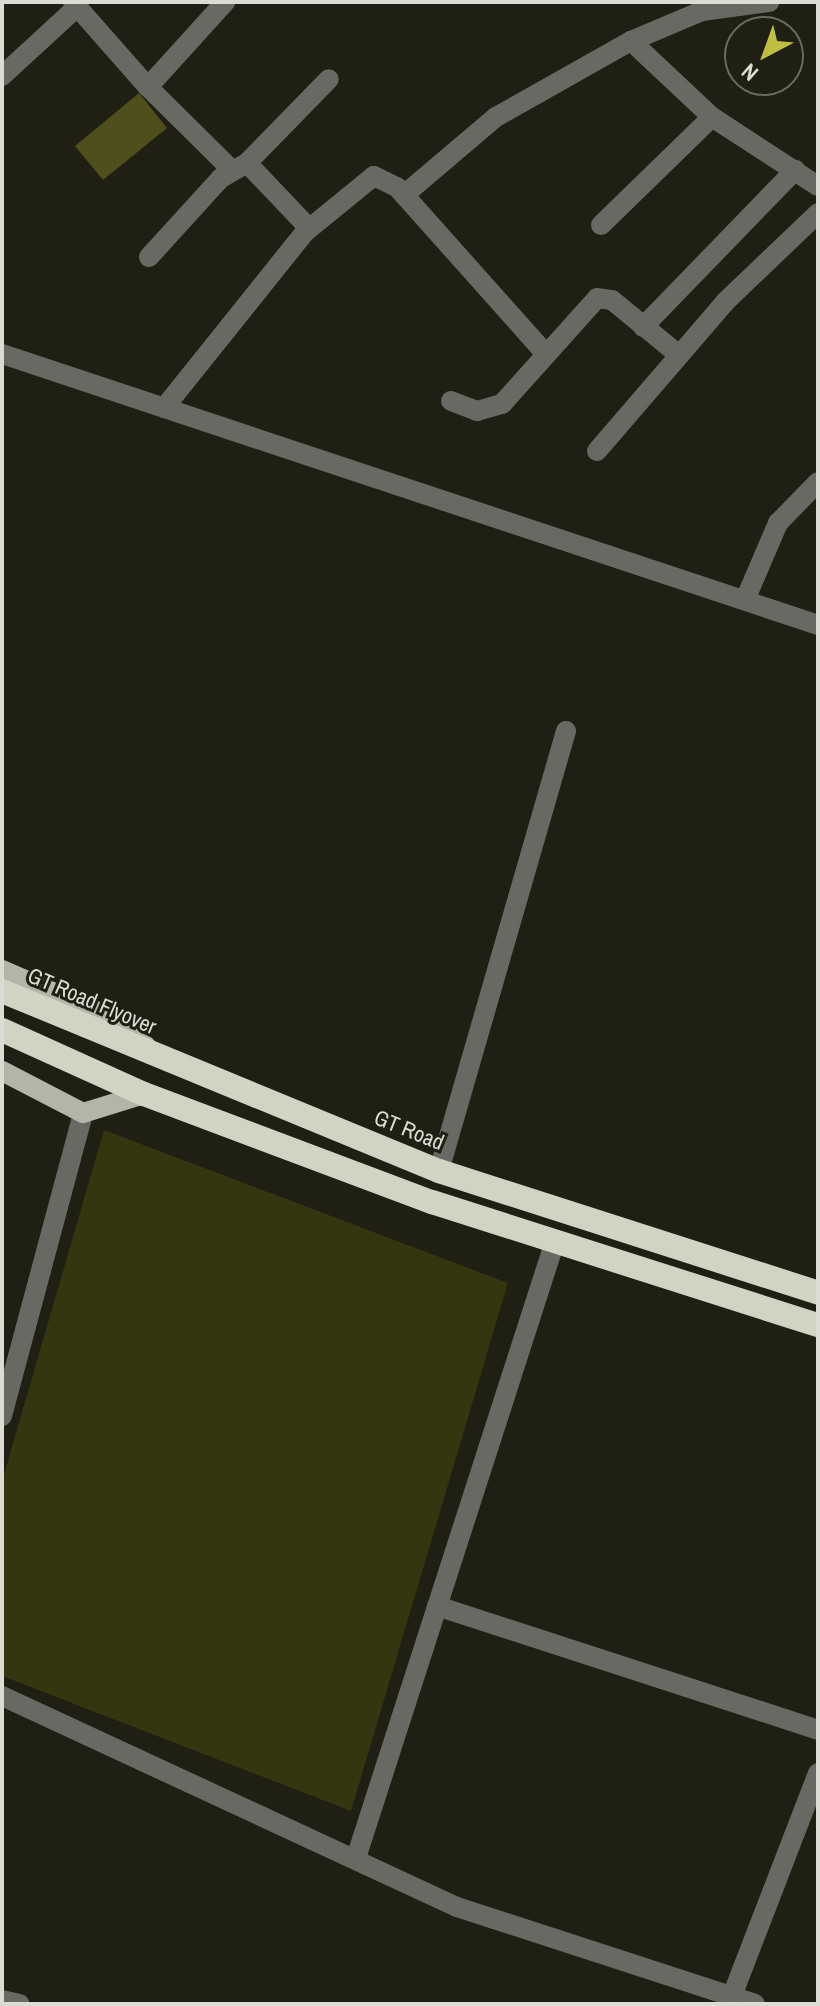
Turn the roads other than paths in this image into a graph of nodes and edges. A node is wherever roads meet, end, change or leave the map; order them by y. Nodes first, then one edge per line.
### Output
1 (225, 2) edge
2 (769, 2) edge
3 (75, 5) edge
4 (698, 7) edge
5 (631, 41) junction
6 (2, 76) edge
7 (329, 79) dead end
8 (148, 87) junction
9 (712, 117) junction
10 (239, 166) junction
11 (795, 170) junction
12 (818, 186) edge
13 (404, 195) junction
14 (818, 213) edge
15 (601, 225) dead end
16 (309, 228) junction
17 (149, 257) dead end
18 (643, 327) junction
19 (546, 354) junction
20 (679, 355) junction
21 (4, 360) edge
22 (451, 401) dead end
23 (164, 408) junction
24 (597, 451) dead end
25 (818, 482) edge
26 (745, 600) junction
27 (818, 625) edge
28 (566, 731) dead end
29 (2, 970) edge
30 (2, 991) edge
31 (2, 1030) edge
32 (161, 1058) junction
33 (2, 1071) edge
34 (144, 1094) junction
35 (83, 1113) junction
36 (439, 1171) junction
37 (432, 1202) junction
38 (555, 1241) junction
39 (818, 1293) edge
40 (818, 1325) edge
41 (2, 1416) edge
42 (437, 1606) junction
43 (2, 1696) edge
44 (818, 1730) edge
45 (818, 1773) edge
46 (356, 1858) junction
47 (732, 1996) junction
48 (2, 2000) edge
49 (20, 2004) edge
50 (755, 2004) edge

1 - 8 street
2 - 4 street
3 - 6 street
3 - 8 street
4 - 5 street
5 - 9 street
5 - 13 street
7 - 10 street
8 - 10 street
9 - 11 street
9 - 15 street
10 - 16 street
10 - 17 street
11 - 12 street
11 - 18 street
13 - 16 street
13 - 19 street
14 - 20 street
16 - 23 street
18 - 19 street
18 - 20 street
19 - 22 street
20 - 24 street
21 - 23 street
23 - 26 street
25 - 26 street
26 - 27 street
28 - 36 street
29 - 32 main road, GT Road
30 - 32 highway, GT Road Flyover
31 - 34 highway
32 - 36 highway, GT Road
33 - 35 main road
34 - 35 main road
34 - 37 highway
35 - 41 street
36 - 37 highway
36 - 39 highway, GT Road
37 - 38 highway
38 - 40 highway
38 - 42 street
42 - 44 street
42 - 46 street
43 - 46 street
45 - 47 street
46 - 47 street
47 - 50 street
48 - 49 street

